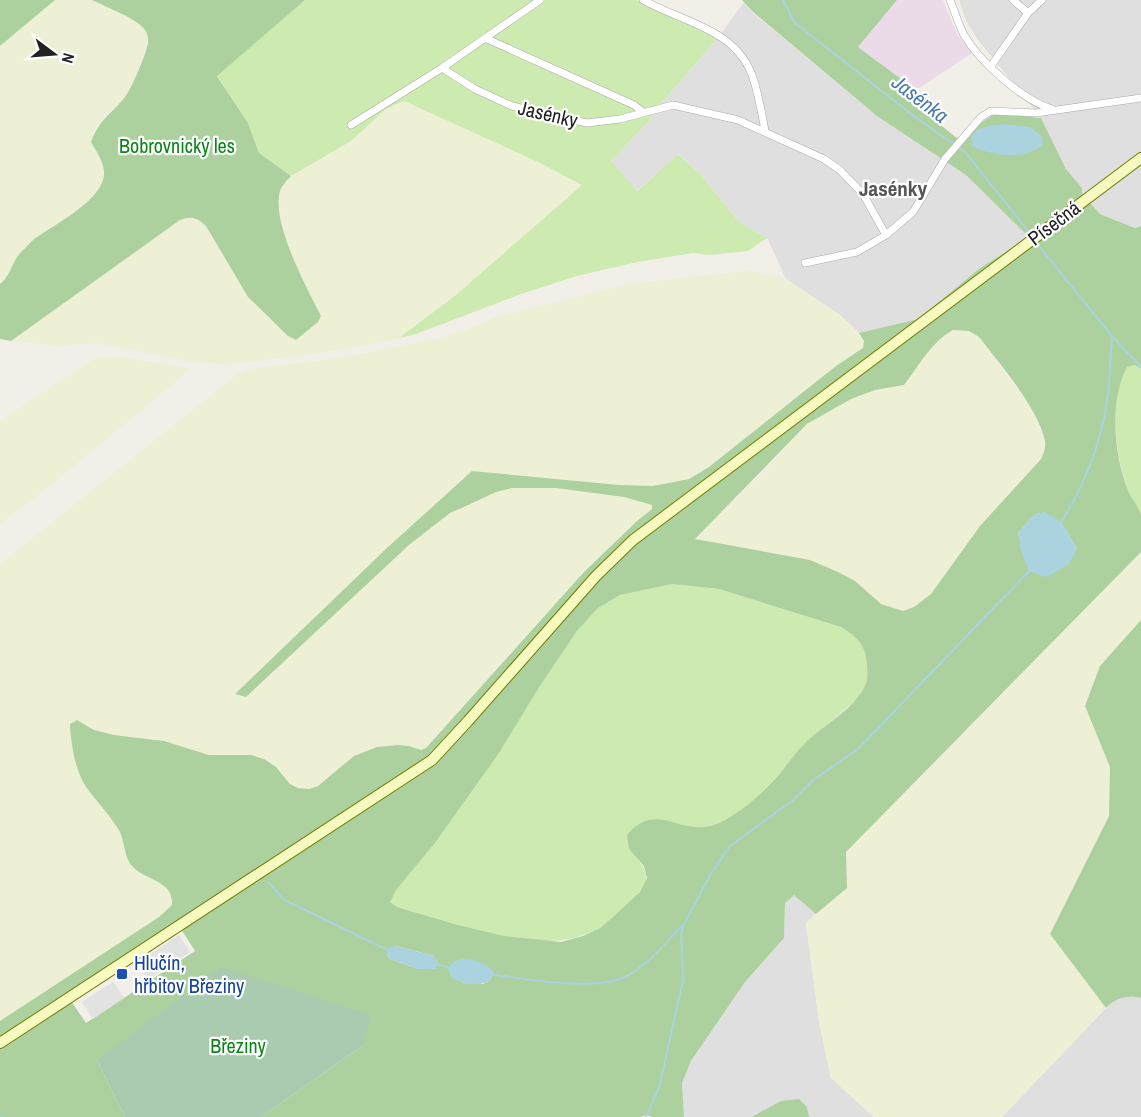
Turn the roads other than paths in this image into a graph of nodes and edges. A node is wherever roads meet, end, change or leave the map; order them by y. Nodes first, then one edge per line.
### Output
1 (540, 0) edge
2 (643, 0) edge
3 (950, 0) edge
4 (1013, 0) edge
5 (1042, 0) edge
6 (1028, 13) junction
7 (485, 38) junction
8 (991, 66) junction
9 (442, 68) junction
10 (1141, 98) edge
11 (1058, 111) junction
12 (643, 112) junction
13 (351, 125) dead end
14 (765, 131) junction
15 (1141, 158) edge
16 (886, 235) junction
17 (805, 263) dead end
18 (0, 1043) edge

1 - 7 street
2 - 14 street
3 - 8 street
4 - 6 street
5 - 6 street
6 - 8 street
7 - 9 street
7 - 12 street
8 - 11 street
9 - 12 street, Jasénky
9 - 13 street
10 - 11 street
11 - 16 street
12 - 14 street, Jasénky
14 - 16 street, Jasénky
15 - 18 street, Písečná
16 - 17 street

